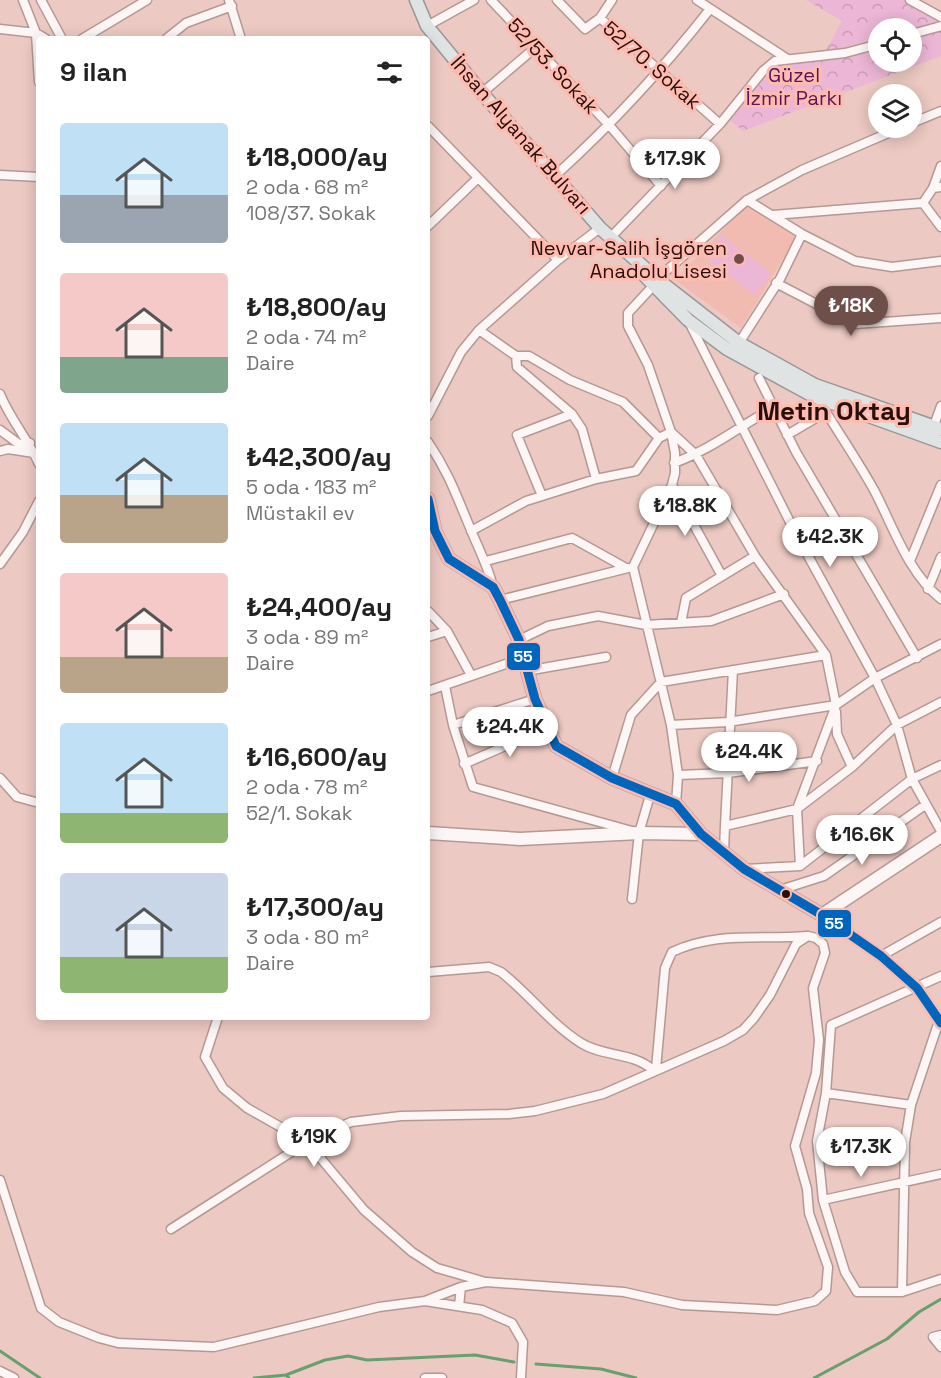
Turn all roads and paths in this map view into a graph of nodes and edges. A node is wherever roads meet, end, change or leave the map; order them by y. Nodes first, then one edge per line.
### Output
1 (23, 0) edge
2 (41, 0) edge
3 (147, 0) edge
4 (416, 0) edge
5 (474, 0) edge
6 (491, 0) edge
7 (558, 0) edge
8 (612, 0) edge
9 (697, 0) edge
10 (910, 0) edge
11 (230, 3) edge
12 (711, 9) junction
13 (941, 16) edge
14 (600, 18) junction
15 (427, 26) junction
16 (941, 26) edge
17 (0, 29) edge
18 (922, 31) edge
19 (36, 33) junction
20 (36, 36) edge
21 (41, 36) edge
22 (60, 36) edge
23 (87, 36) edge
24 (170, 36) edge
25 (241, 36) edge
26 (536, 47) junction
27 (868, 47) edge
28 (786, 58) junction
29 (661, 71) junction
30 (482, 93) junction
31 (941, 111) edge
32 (922, 119) edge
33 (720, 124) junction
34 (610, 126) junction
35 (430, 128) edge
36 (877, 138) edge
37 (941, 166) edge
38 (0, 175) edge
39 (556, 175) junction
40 (36, 177) edge
41 (478, 178) junction
42 (661, 186) junction
43 (937, 187) edge
44 (747, 200) junction
45 (923, 203) junction
46 (772, 215) junction
47 (430, 224) edge
48 (941, 227) edge
49 (600, 228) junction
50 (802, 234) junction
51 (611, 237) junction
52 (558, 260) junction
53 (941, 261) edge
54 (655, 283) junction
55 (777, 283) junction
56 (941, 318) edge
57 (688, 320) junction
58 (480, 330) junction
59 (739, 343) junction
60 (516, 356) junction
61 (759, 378) dead end
62 (0, 394) edge
63 (941, 406) edge
64 (773, 408) junction
65 (430, 412) edge
66 (572, 414) junction
67 (741, 425) junction
68 (0, 430) edge
69 (671, 432) junction
70 (936, 434) edge
71 (787, 435) junction
72 (659, 438) junction
73 (30, 443) junction
74 (430, 445) edge
75 (0, 451) edge
76 (34, 453) junction
77 (696, 455) junction
78 (36, 457) edge
79 (674, 463) junction
80 (596, 479) junction
81 (672, 485) junction
82 (941, 485) edge
83 (542, 496) junction
84 (36, 507) edge
85 (430, 508) edge
86 (471, 531) junction
87 (755, 556) junction
88 (941, 557) edge
89 (486, 561) junction
90 (910, 561) junction
91 (0, 564) edge
92 (629, 567) junction
93 (722, 576) junction
94 (493, 587) junction
95 (928, 589) junction
96 (784, 594) junction
97 (941, 599) edge
98 (500, 600) junction
99 (430, 613) edge
100 (681, 623) junction
101 (646, 625) junction
102 (447, 631) junction
103 (430, 636) edge
104 (519, 639) junction
105 (941, 644) edge
106 (826, 655) junction
107 (606, 657) dead end
108 (523, 658) junction
109 (916, 658) junction
110 (733, 670) junction
111 (526, 671) junction
112 (471, 675) junction
113 (875, 678) junction
114 (661, 681) junction
115 (445, 686) junction
116 (430, 690) edge
117 (535, 699) junction
118 (941, 702) edge
119 (836, 705) junction
120 (728, 722) junction
121 (453, 725) junction
122 (671, 725) junction
123 (897, 725) junction
124 (546, 728) junction
125 (817, 761) junction
126 (464, 764) junction
127 (941, 765) edge
128 (852, 767) junction
129 (728, 773) junction
130 (678, 775) junction
131 (0, 778) edge
132 (612, 778) junction
133 (912, 779) junction
134 (651, 792) junction
135 (36, 802) edge
136 (676, 804) junction
137 (925, 805) junction
138 (797, 809) junction
139 (725, 826) junction
140 (430, 830) edge
141 (639, 832) junction
142 (941, 833) edge
143 (701, 834) junction
144 (724, 851) junction
145 (800, 866) junction
146 (744, 869) junction
147 (780, 890) junction
148 (632, 899) dead end
149 (822, 915) junction
150 (941, 922) edge
151 (808, 936) junction
152 (881, 956) junction
153 (430, 972) edge
154 (941, 976) edge
155 (917, 988) junction
156 (217, 1020) edge
157 (940, 1022) edge
158 (654, 1070) junction
159 (826, 1093) junction
160 (910, 1105) junction
161 (817, 1141) junction
162 (307, 1142) junction
163 (905, 1142) junction
164 (941, 1174) edge
165 (0, 1180) edge
166 (904, 1182) junction
167 (823, 1200) junction
168 (171, 1229) dead end
169 (941, 1279) edge
170 (486, 1282) junction
171 (461, 1287) junction
172 (902, 1292) junction
173 (425, 1301) junction
174 (459, 1306) junction
175 (941, 1335) edge
176 (941, 1347) edge
177 (0, 1371) edge
178 (14, 1378) edge
179 (425, 1378) edge
180 (442, 1378) edge
181 (521, 1378) edge

1 - 19 street
2 - 22 street
3 - 23 street
4 - 15 main road, İhsan Alyanak Bulvarı
5 - 15 street
6 - 26 street, 52/53. Sokak
7 - 14 street, 52/70. Sokak
8 - 14 street
9 - 12 street
10 - 13 street
11 - 24 street
11 - 25 street
12 - 28 street
12 - 29 street
14 - 29 street, 52/70. Sokak
15 - 30 main road, İhsan Alyanak Bulvarı
16 - 18 street
17 - 19 street
19 - 20 street
19 - 21 street
26 - 30 street
26 - 34 street, 52/53. Sokak
27 - 28 street
28 - 33 street
29 - 33 street, 52/70. Sokak
29 - 34 street
30 - 39 main road, İhsan Alyanak Bulvarı
31 - 32 street
33 - 42 street
34 - 39 street
34 - 42 street, 52/53. Sokak
35 - 41 street
36 - 44 street
37 - 43 street
38 - 40 street
39 - 49 main road, İhsan Alyanak Bulvarı
41 - 47 street
41 - 52 street
42 - 51 street
43 - 45 street
44 - 46 street
44 - 54 street
45 - 46 street
45 - 48 street
46 - 50 street
49 - 51 main road, İhsan Alyanak Bulvarı
49 - 52 street
50 - 53 street
50 - 55 street
51 - 54 main road, İhsan Alyanak Bulvarı
52 - 58 street
54 - 57 main road
54 - 59 main road
54 - 69 street
55 - 56 street
55 - 59 street
57 - 67 street
57 - 70 main road
58 - 60 street
58 - 65 street
59 - 70 main road
60 - 66 street
60 - 72 street
61 - 64 street
62 - 73 street
63 - 70 street
64 - 67 street
64 - 71 street
66 - 80 street
66 - 83 street
67 - 77 street
67 - 113 street
68 - 73 street
69 - 72 street
69 - 77 street
69 - 79 street
71 - 90 street
71 - 109 street
72 - 80 street
73 - 76 street
74 - 86 street
75 - 76 street
76 - 78 street
77 - 79 street
77 - 87 street
79 - 81 street
80 - 83 street
81 - 92 street
81 - 93 street
82 - 90 street
83 - 86 street
84 - 91 street
85 - 94 street
86 - 89 street
87 - 93 street
87 - 96 street
88 - 95 street
89 - 92 street
89 - 94 street
90 - 95 street
92 - 98 street
92 - 101 street
93 - 100 street
94 - 98 street
95 - 97 street
96 - 100 street
96 - 106 street
98 - 104 street
99 - 102 street
100 - 101 street
101 - 104 street
101 - 114 street
102 - 103 street
102 - 112 street
104 - 108 street
105 - 109 street
106 - 110 street
106 - 119 street
107 - 111 street
108 - 111 street
108 - 112 street
109 - 113 street
110 - 114 street
110 - 120 street
111 - 117 street
112 - 115 street
113 - 119 street
113 - 123 street
114 - 122 street
114 - 132 street
115 - 116 street
115 - 121 street
117 - 121 street
117 - 124 street
118 - 123 street
119 - 120 street
119 - 125 street
119 - 128 street
120 - 122 street
120 - 129 street
121 - 126 street
122 - 130 street
123 - 128 street
123 - 133 street
124 - 126 street
124 - 132 street
125 - 129 street
125 - 138 street
126 - 141 street
127 - 133 street
128 - 138 street
129 - 130 street
129 - 139 street
130 - 136 street
131 - 135 street
132 - 134 street
133 - 137 street
133 - 145 street
134 - 136 street
134 - 141 street
136 - 143 street
137 - 142 street
137 - 147 street
138 - 139 street
138 - 145 street
139 - 144 street
140 - 141 street
141 - 143 street
141 - 148 street
142 - 149 street
143 - 144 street
144 - 146 street
145 - 146 street
146 - 147 street
147 - 149 street
149 - 152 street
150 - 152 street
151 - 158 street
151 - 158 street
151 - 170 street
152 - 155 street
153 - 158 street
154 - 155 street
155 - 157 street
155 - 159 street
156 - 162 street
157 - 160 street
158 - 162 street
159 - 160 street
159 - 161 street
160 - 163 street
161 - 163 street
161 - 167 street
162 - 168 street
162 - 170 street
163 - 166 street
164 - 166 street
165 - 173 street
166 - 167 street
166 - 172 street
167 - 172 street
169 - 172 street
170 - 171 street
171 - 173 street
171 - 174 street
173 - 174 street
174 - 181 street
175 - 176 street
177 - 178 street
179 - 180 street

